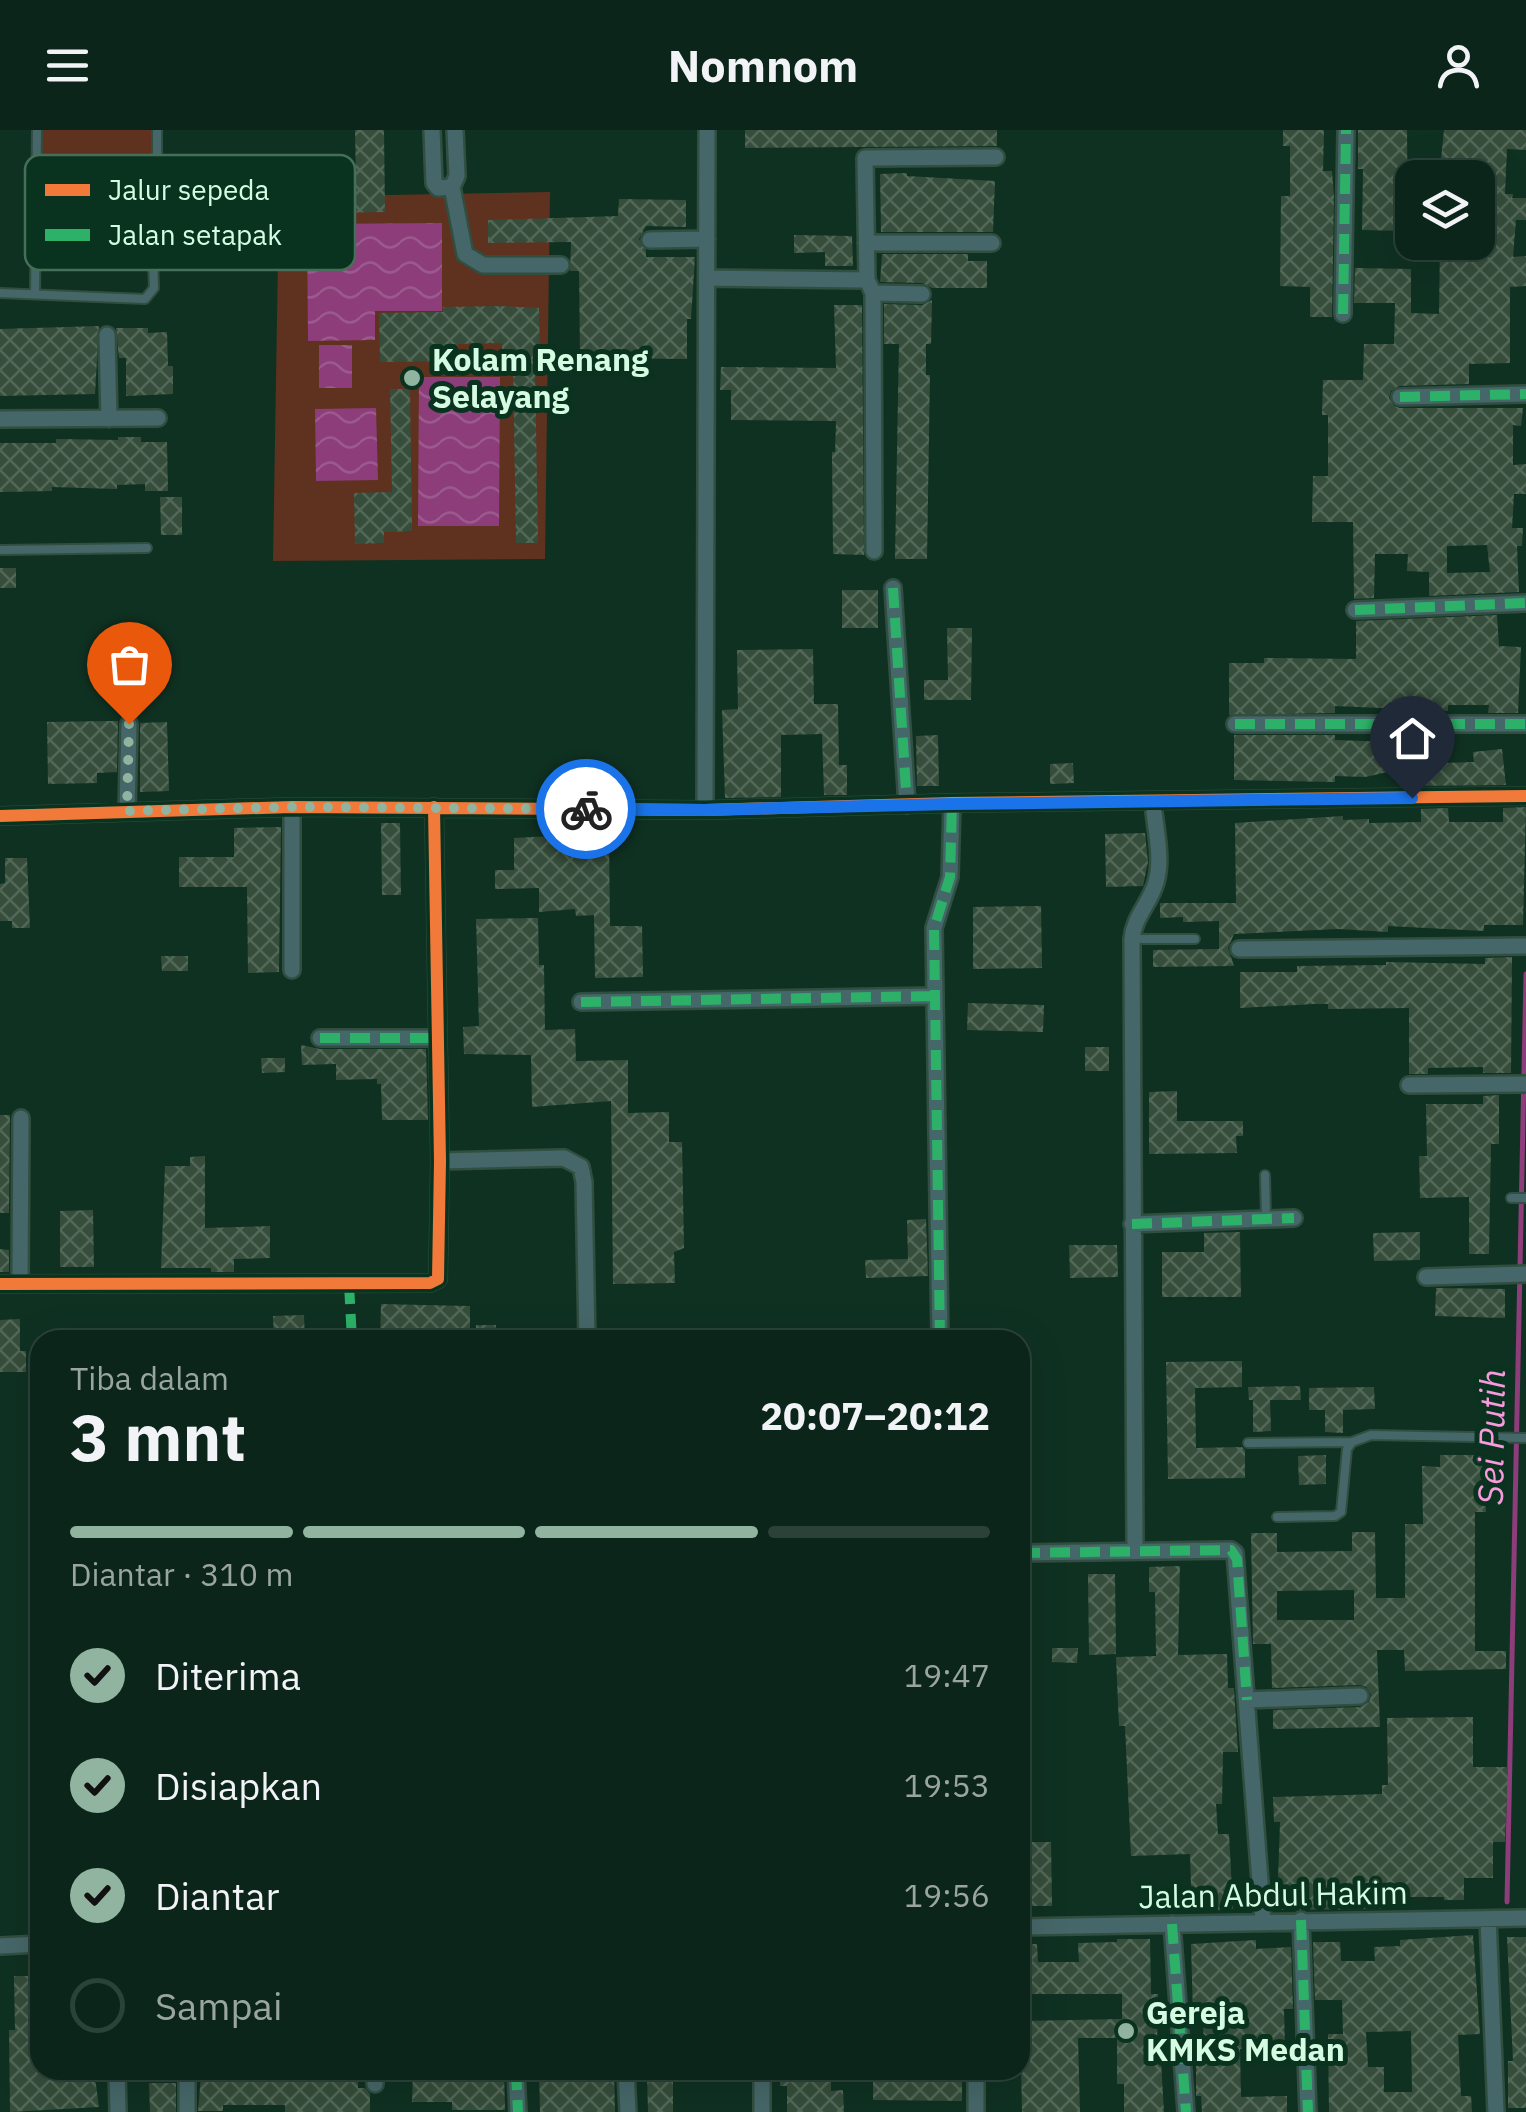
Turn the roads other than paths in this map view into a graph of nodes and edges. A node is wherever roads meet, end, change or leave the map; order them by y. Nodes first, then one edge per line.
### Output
1 (37, 130) edge
2 (432, 130) edge
3 (455, 130) edge
4 (707, 130) edge
5 (1346, 130) edge
6 (37, 155) edge
7 (996, 157) dead end
8 (452, 187) junction
9 (707, 239) junction
10 (650, 240) dead end
11 (866, 242) junction
12 (992, 243) dead end
13 (561, 265) dead end
14 (36, 270) edge
15 (153, 270) edge
16 (707, 278) junction
17 (870, 286) junction
18 (0, 293) edge
19 (35, 294) junction
20 (922, 294) dead end
21 (1343, 314) dead end
22 (107, 335) dead end
23 (1526, 394) edge
24 (1400, 397) dead end
25 (158, 418) dead end
26 (0, 419) edge
27 (109, 419) junction
28 (147, 548) dead end
29 (0, 550) edge
30 (874, 551) dead end
31 (893, 588) dead end
32 (1526, 603) edge
33 (1355, 610) dead end
34 (129, 724) dead end
35 (1235, 724) dead end
36 (1526, 724) edge
37 (1525, 796) edge
38 (1152, 803) junction
39 (952, 804) junction
40 (907, 805) junction
41 (292, 807) junction
42 (434, 807) junction
43 (705, 810) junction
44 (127, 811) junction
45 (0, 816) edge
46 (1132, 939) junction
47 (1195, 939) dead end
48 (1525, 946) edge
49 (1238, 949) dead end
50 (292, 970) dead end
51 (934, 996) junction
52 (580, 1002) dead end
53 (320, 1038) dead end
54 (438, 1038) junction
55 (1524, 1084) edge
56 (1409, 1085) dead end
57 (20, 1118) dead end
58 (440, 1160) junction
59 (1265, 1175) dead end
60 (1294, 1218) dead end
61 (1266, 1219) junction
62 (1132, 1224) junction
63 (1526, 1274) edge
64 (1426, 1277) dead end
65 (0, 1284) edge
66 (20, 1284) junction
67 (587, 1330) edge
68 (940, 1330) edge
69 (1520, 1438) edge
70 (1352, 1442) junction
71 (1248, 1443) dead end
72 (1278, 1517) dead end
73 (1135, 1550) junction
74 (1030, 1554) edge
75 (1360, 1696) dead end
76 (1247, 1700) junction
77 (1526, 1918) edge
78 (1488, 1919) junction
79 (1301, 1920) junction
80 (1262, 1921) junction
81 (1172, 1924) junction
82 (1030, 1927) edge
83 (30, 1944) edge
84 (0, 1946) edge
85 (117, 2080) edge
86 (186, 2080) edge
87 (516, 2080) edge
88 (626, 2080) edge
89 (762, 2080) edge
90 (976, 2080) edge
91 (118, 2112) edge
92 (187, 2112) edge
93 (518, 2112) edge
94 (628, 2112) edge
95 (762, 2112) edge
96 (976, 2112) edge
97 (1186, 2112) edge
98 (1308, 2112) edge
99 (1496, 2112) edge

1 - 6 lane
2 - 8 street
3 - 8 street
4 - 9 street
5 - 21 street
7 - 11 street
8 - 13 street
9 - 10 street
9 - 16 street
11 - 12 street
11 - 17 street
14 - 19 lane
15 - 19 lane
16 - 17 street
16 - 43 street
17 - 20 street
17 - 30 street
18 - 19 lane
22 - 27 street
23 - 24 street
25 - 27 street
26 - 27 street
28 - 29 lane
31 - 40 street
32 - 33 street
34 - 44 street
35 - 36 street
37 - 38 street
38 - 39 street
38 - 46 street
39 - 40 street
39 - 51 street
40 - 43 street
41 - 42 street
41 - 44 street
41 - 50 street
42 - 43 street
42 - 54 street
44 - 45 street
46 - 47 lane
46 - 62 street
48 - 49 street
51 - 52 street
51 - 68 street
53 - 54 street
54 - 58 street
55 - 56 street
57 - 66 street
58 - 66 street
58 - 67 street
59 - 61 lane
60 - 61 street
61 - 62 street
62 - 73 street
63 - 64 street
65 - 66 street
69 - 70 lane
70 - 71 lane
70 - 72 lane
73 - 74 street
73 - 76 street
75 - 76 street
76 - 80 street
77 - 78 street, Jalan Abdul Hakim
78 - 79 street, Jalan Abdul Hakim
78 - 99 street
79 - 80 street, Jalan Abdul Hakim
79 - 98 street
80 - 81 street, Jalan Abdul Hakim
81 - 82 street, Jalan Abdul Hakim
81 - 97 street
83 - 84 street
85 - 91 street
86 - 92 street
87 - 93 street
88 - 94 street
89 - 95 street
90 - 96 street

